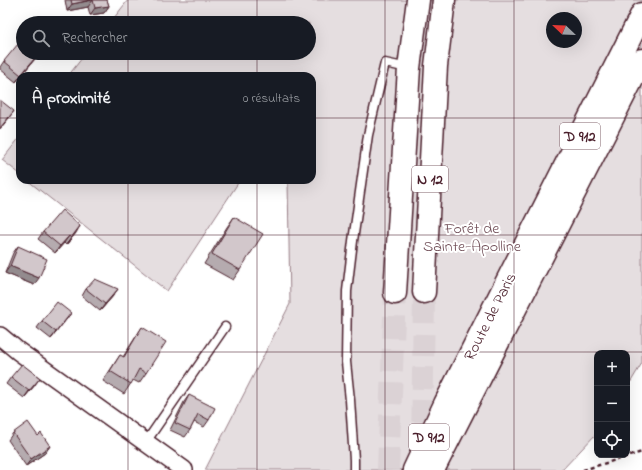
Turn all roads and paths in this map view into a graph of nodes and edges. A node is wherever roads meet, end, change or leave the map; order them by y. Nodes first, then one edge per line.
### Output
1 (418, 0) edge
2 (444, 0) edge
3 (642, 14) edge
4 (642, 60) edge
5 (409, 68) junction
6 (424, 292) tunnel mouth
7 (395, 294) tunnel mouth
8 (225, 327) dead end
9 (0, 336) edge
10 (146, 442) junction
11 (642, 452) edge
12 (184, 470) edge
13 (354, 470) edge
14 (414, 470) edge
15 (433, 470) edge
16 (583, 470) edge

1 - 5 main road, N 12
2 - 6 main road, N 12
3 - 14 main road, Route de Paris / D 912
4 - 15 main road, Route de Paris / D 912
5 - 7 main road, N 12
5 - 13 lane
8 - 10 lane
9 - 10 street
10 - 12 street
11 - 16 path

